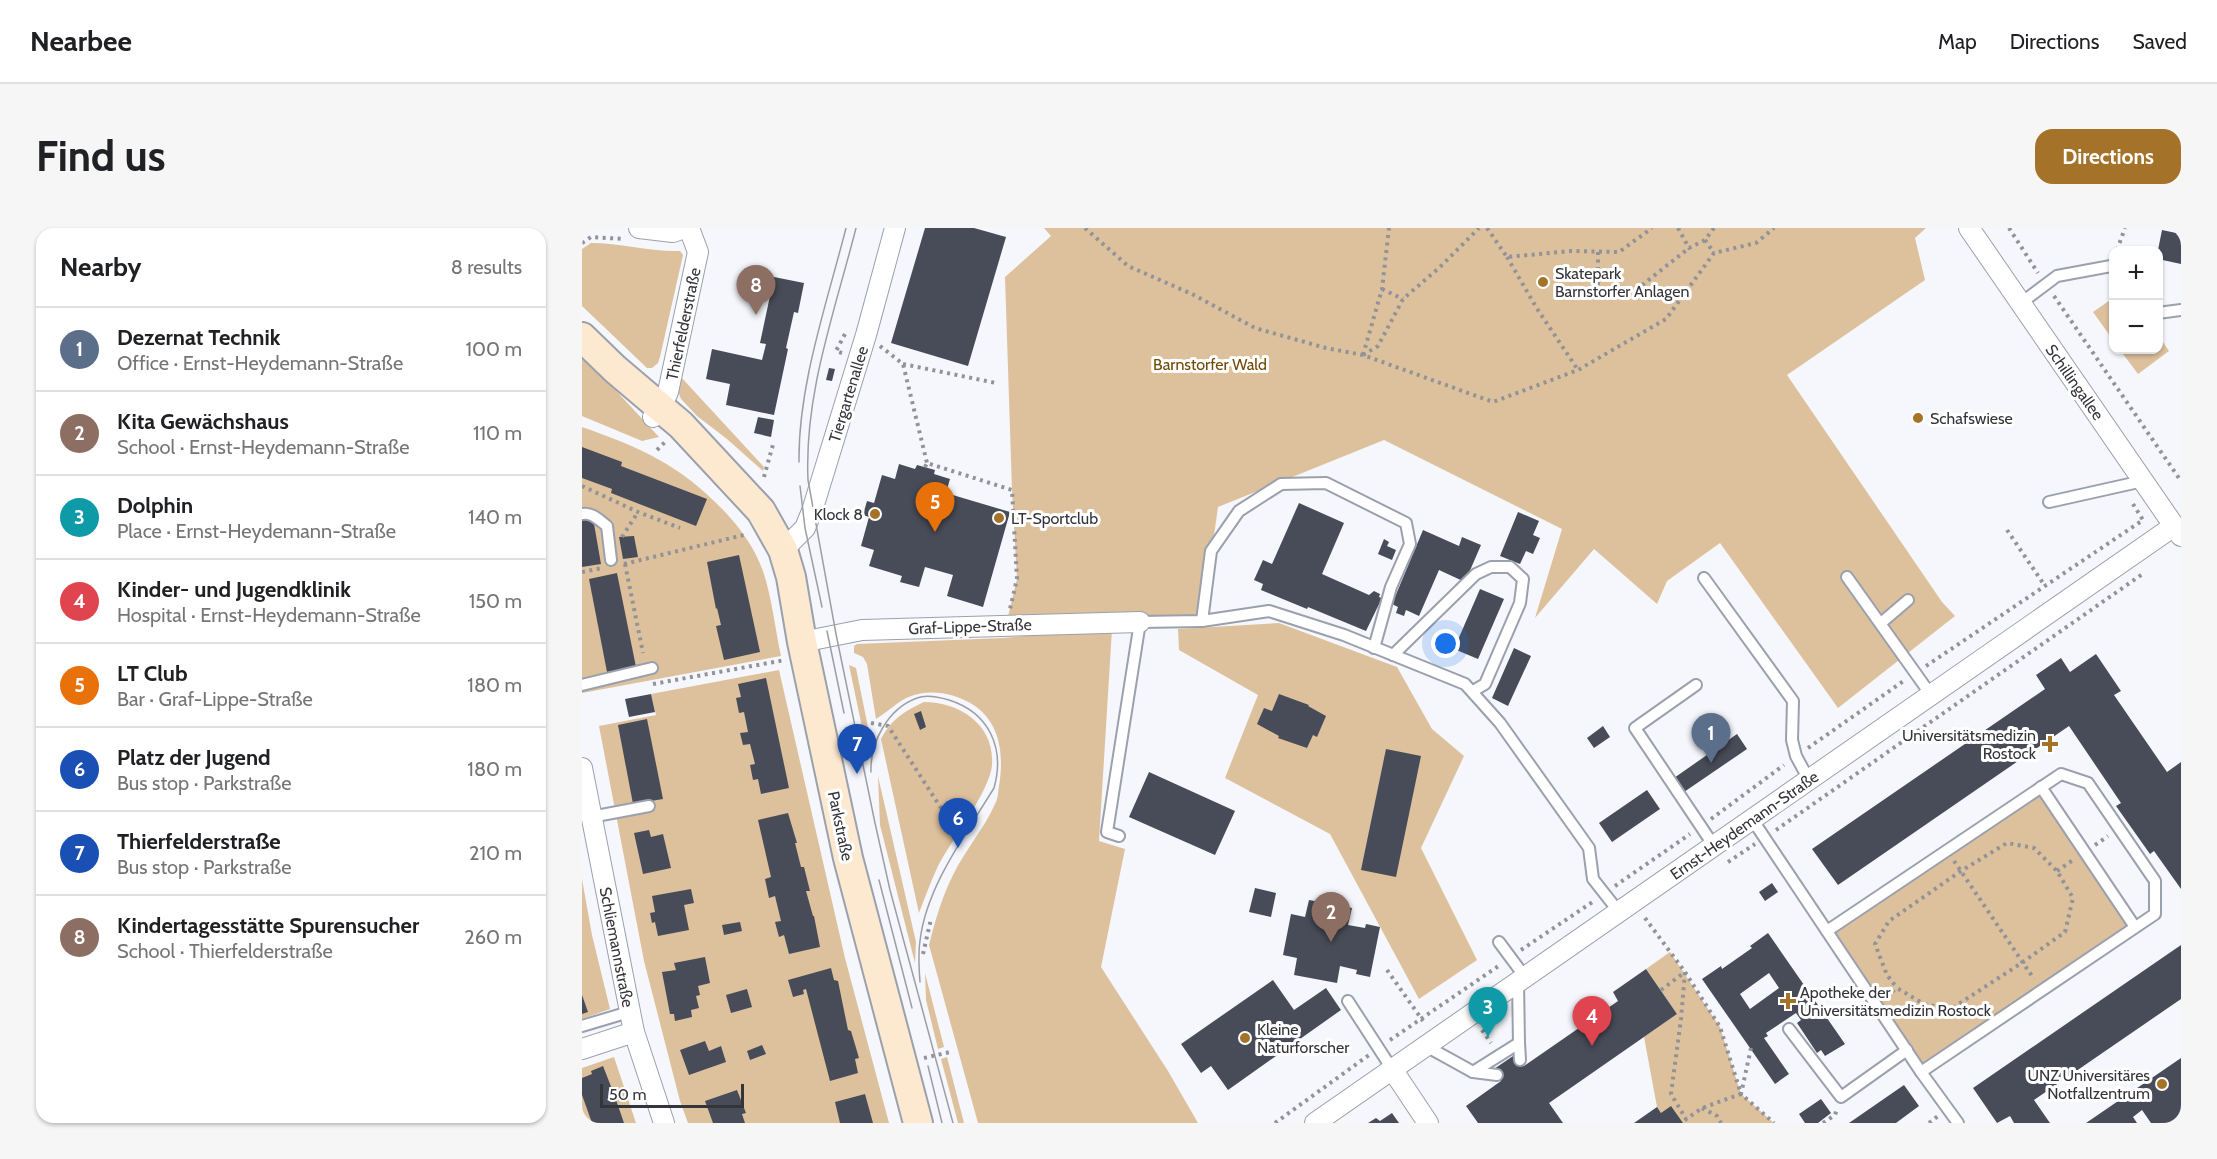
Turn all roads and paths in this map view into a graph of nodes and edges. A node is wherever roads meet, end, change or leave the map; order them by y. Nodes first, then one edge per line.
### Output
1 (684, 228) edge
2 (689, 228) edge
3 (895, 228) edge
4 (1085, 228) edge
5 (1389, 228) edge
6 (1479, 228) edge
7 (1487, 228) edge
8 (1652, 228) edge
9 (1678, 228) edge
10 (1714, 228) edge
11 (1774, 228) edge
12 (2009, 228) edge
13 (2125, 228) edge
14 (1973, 230) edge
15 (632, 234) edge
16 (1705, 240) junction
17 (582, 243) edge
18 (2118, 246) edge
19 (1689, 248) junction
20 (1598, 252) junction
21 (1714, 254) junction
22 (1507, 257) junction
23 (2109, 266) edge
24 (2045, 283) junction
25 (1382, 289) junction
26 (1403, 299) junction
27 (2020, 303) junction
28 (2181, 310) edge
29 (2163, 312) edge
30 (866, 335) junction
31 (582, 337) edge
32 (1363, 355) junction
33 (903, 364) junction
34 (1578, 370) junction
35 (996, 383) dead end
36 (657, 412) junction
37 (774, 441) dead end
38 (764, 477) dead end
39 (2143, 481) junction
40 (2181, 481) edge
41 (582, 486) edge
42 (2049, 502) dead end
43 (638, 512) junction
44 (582, 514) edge
45 (680, 528) dead end
46 (2179, 528) edge
47 (2007, 530) dead end
48 (751, 533) dead end
49 (608, 538) junction
50 (783, 550) junction
51 (625, 564) junction
52 (610, 565) junction
53 (582, 572) edge
54 (1847, 577) dead end
55 (1704, 578) dead end
56 (1908, 600) dead end
57 (2060, 606) junction
58 (1202, 621) junction
59 (1140, 622) junction
60 (1881, 623) junction
61 (1006, 625) junction
62 (1374, 648) junction
63 (794, 651) junction
64 (643, 653) dead end
65 (1393, 656) junction
66 (652, 668) dead end
67 (582, 685) edge
68 (1696, 685) dead end
69 (644, 686) dead end
70 (1473, 691) junction
71 (1931, 695) junction
72 (871, 723) dead end
73 (582, 768) edge
74 (1809, 780) junction
75 (2041, 787) junction
76 (649, 806) dead end
77 (591, 818) junction
78 (1752, 819) junction
79 (1119, 836) dead end
80 (2104, 839) dead end
81 (963, 842) dead end
82 (2095, 845) dead end
83 (1714, 846) junction
84 (1948, 850) junction
85 (2073, 860) dead end
86 (1961, 871) junction
87 (2056, 871) junction
88 (1619, 912) junction
89 (1645, 918) dead end
90 (931, 919) dead end
91 (2135, 927) junction
92 (1827, 931) junction
93 (1499, 942) dead end
94 (923, 954) dead end
95 (2023, 962) junction
96 (1387, 970) dead end
97 (1685, 972) junction
98 (1521, 980) junction
99 (1897, 988) junction
100 (1661, 990) dead end
101 (2042, 991) junction
102 (1348, 1001) dead end
103 (1875, 1003) junction
104 (629, 1012) junction
105 (1471, 1014) junction
106 (1422, 1019) dead end
107 (582, 1026) edge
108 (1789, 1029) dead end
109 (634, 1032) junction
110 (1519, 1042) junction
111 (1426, 1046) junction
112 (1751, 1048) dead end
113 (582, 1049) edge
114 (1907, 1050) junction
115 (950, 1052) dead end
116 (1500, 1055) junction
117 (917, 1060) dead end
118 (1520, 1060) dead end
119 (1392, 1069) junction
120 (1473, 1072) junction
121 (1921, 1072) junction
122 (1497, 1075) dead end
123 (1741, 1094) junction
124 (1702, 1108) junction
125 (1684, 1121) edge
126 (664, 1123) edge
127 (918, 1123) edge
128 (1314, 1123) edge
129 (1428, 1123) edge
130 (1721, 1123) edge
131 (1774, 1123) edge
132 (1958, 1123) edge

1 - 15 street
2 - 36 street, Thierfelderstraße
3 - 30 street, Tiergartenallee
4 - 32 path
5 - 25 path
6 - 26 path
7 - 22 path
8 - 20 path
9 - 19 path
10 - 16 path
11 - 21 path
12 - 24 path
13 - 18 path
14 - 27 street, Schillingallee
15 - 17 path
16 - 19 path
16 - 21 path
19 - 20 path
20 - 22 path
21 - 34 path
22 - 34 path
23 - 24 lane
24 - 27 lane
24 - 40 path
25 - 26 path
25 - 32 path
26 - 32 path
27 - 39 street, Schillingallee
28 - 29 lane
30 - 33 path
30 - 50 street, Tiergartenallee
31 - 36 main road, Parkstraße
32 - 34 path
33 - 35 path
33 - 61 path
36 - 50 main road, Parkstraße
37 - 38 path
39 - 42 lane
39 - 46 street, Schillingallee
41 - 43 path
43 - 45 path
43 - 49 path
44 - 49 lane
46 - 57 street, Ernst-Heydemann-Straße
47 - 57 path
48 - 51 path
49 - 52 lane
50 - 63 main road, Parkstraße
51 - 52 path
51 - 64 path
52 - 53 path
54 - 60 lane
55 - 74 lane
56 - 60 lane
57 - 71 street, Ernst-Heydemann-Straße
58 - 59 lane
58 - 62 lane
58 - 62 lane
59 - 61 street, Graf-Lippe-Straße
59 - 79 lane
60 - 71 lane
61 - 63 street, Graf-Lippe-Straße
62 - 65 lane
63 - 69 path
63 - 127 main road, Parkstraße
65 - 70 lane
65 - 70 lane
66 - 67 lane
68 - 83 lane
70 - 88 lane
71 - 74 street, Ernst-Heydemann-Straße
72 - 81 path
73 - 77 street, Schliemannstraße
74 - 78 street, Ernst-Heydemann-Straße
75 - 84 lane
75 - 91 lane
75 - 91 lane
76 - 77 lane
77 - 104 street, Schliemannstraße
78 - 83 street, Ernst-Heydemann-Straße
78 - 92 lane
80 - 82 path
83 - 88 street, Ernst-Heydemann-Straße
84 - 86 path
84 - 92 lane
85 - 87 path
86 - 87 path
86 - 95 path
86 - 99 path
87 - 95 path
88 - 98 street, Ernst-Heydemann-Straße
89 - 97 path
90 - 94 path
91 - 101 lane
92 - 103 lane
93 - 98 lane
95 - 99 path
95 - 101 path
96 - 106 path
97 - 100 path
97 - 123 path
97 - 125 path
98 - 105 street, Ernst-Heydemann-Straße
98 - 110 lane
99 - 103 path
101 - 121 lane
102 - 119 lane
103 - 114 lane
104 - 107 lane
104 - 109 street, Schliemannstraße
105 - 111 street, Ernst-Heydemann-Straße
105 - 116 path
108 - 114 lane
109 - 113 street
109 - 126 street, Schliemannstraße
110 - 116 lane
110 - 118 lane
111 - 119 street, Ernst-Heydemann-Straße
111 - 120 lane
112 - 123 path
114 - 121 lane
115 - 117 path
116 - 120 lane
119 - 128 street, Ernst-Heydemann-Straße
119 - 129 street
120 - 122 lane
121 - 132 lane
123 - 124 path
123 - 131 path
124 - 125 path
124 - 130 path

